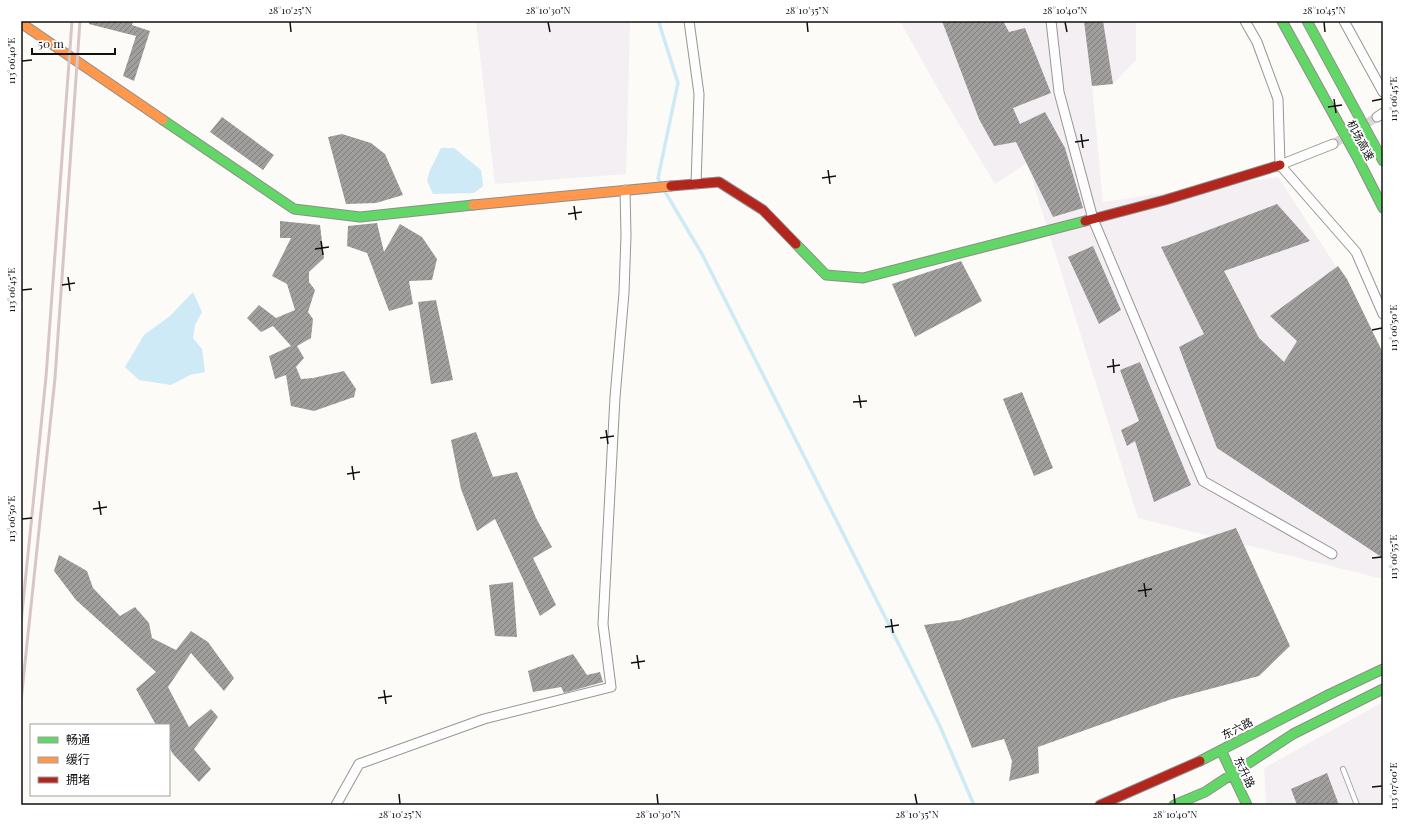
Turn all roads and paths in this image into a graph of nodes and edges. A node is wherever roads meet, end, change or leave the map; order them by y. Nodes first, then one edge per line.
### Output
1 (689, 21) edge
2 (1051, 21) edge
3 (1245, 21) edge
4 (1282, 21) edge
5 (1307, 21) edge
6 (1344, 21) edge
7 (21, 23) edge
8 (1383, 92) edge
9 (1333, 144) tunnel mouth
10 (1383, 161) edge
11 (1280, 165) junction
12 (696, 184) junction
13 (624, 190) junction
14 (1383, 208) edge
15 (1093, 219) junction
16 (1383, 314) edge
17 (1332, 554) dead end
18 (1383, 669) edge
19 (1383, 689) edge
20 (1221, 750) junction
21 (1343, 769) dead end
22 (1232, 774) junction
23 (336, 805) edge
24 (1100, 805) edge
25 (1174, 805) edge
26 (1248, 805) edge
27 (1357, 805) edge

1 - 12 street
2 - 15 street
3 - 11 street
4 - 14 main road, 机场高速
5 - 10 main road, 机场高速
6 - 8 street
7 - 13 main road
9 - 11 street
11 - 15 main road
11 - 16 street
12 - 13 main road
12 - 15 main road
13 - 23 street
15 - 17 street
18 - 20 main road, 东六路
19 - 22 main road
20 - 22 main road, 东升路
20 - 24 main road, 东六路
21 - 27 lane
22 - 25 main road
22 - 26 main road, 东升路

